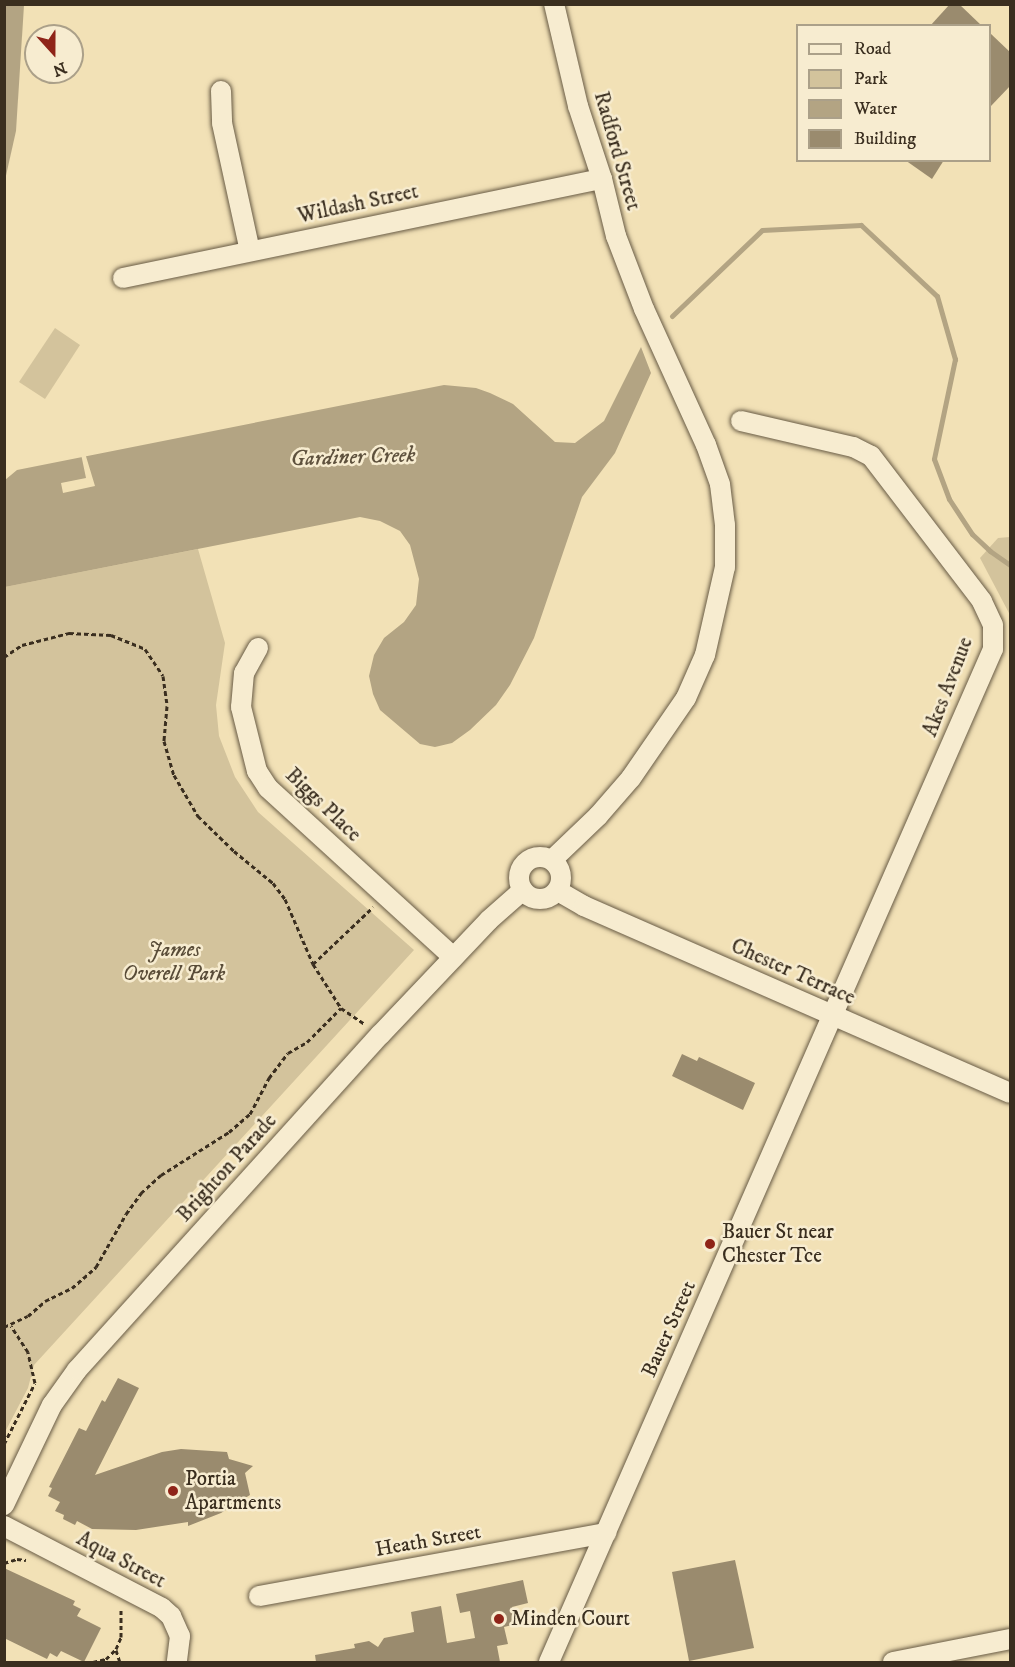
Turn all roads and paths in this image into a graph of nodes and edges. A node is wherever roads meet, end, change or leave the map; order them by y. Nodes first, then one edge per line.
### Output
1 (554, 4) edge
2 (221, 91) dead end
3 (602, 179) junction
4 (250, 251) junction
5 (123, 278) dead end
6 (741, 421) dead end
7 (258, 648) dead end
8 (4, 657) edge
9 (552, 860) junction
10 (523, 890) junction
11 (558, 891) junction
12 (384, 896) junction
13 (453, 957) junction
14 (314, 963) junction
15 (341, 1008) junction
16 (834, 1016) junction
17 (380, 1035) junction
18 (1011, 1093) edge
19 (11, 1326) junction
20 (4, 1327) edge
21 (4, 1444) edge
22 (4, 1505) edge
23 (4, 1526) edge
24 (606, 1533) junction
25 (31, 1562) dead end
26 (4, 1563) edge
27 (259, 1596) dead end
28 (111, 1604) dead end
29 (121, 1609) junction
30 (131, 1614) dead end
31 (1011, 1639) edge
32 (116, 1649) junction
33 (93, 1662) edge
34 (120, 1662) edge
35 (177, 1662) edge
36 (549, 1662) edge
37 (893, 1662) edge

1 - 3 street, Radford Street
2 - 4 street
3 - 4 street, Wildash Street
3 - 9 street, Radford Street
4 - 5 street, Wildash Street
6 - 16 street, Akes Avenue
7 - 12 street, Biggs Place
8 - 14 path
9 - 10 street
9 - 11 street
10 - 11 street
10 - 13 street, Brighton Parade
11 - 16 street, Chester Terrace
12 - 13 street, Biggs Place
12 - 14 path
13 - 17 street, Brighton Parade
14 - 15 path
15 - 17 path
15 - 19 path
16 - 18 street, Chester Terrace
16 - 24 street, Bauer Street
17 - 22 street, Brighton Parade
19 - 20 path
19 - 21 path
23 - 35 street, Aqua Street
24 - 27 street, Heath Street
24 - 36 street, Bauer Street
25 - 26 path
28 - 29 path
29 - 30 path
29 - 32 path
31 - 37 street
32 - 33 path
32 - 34 path

